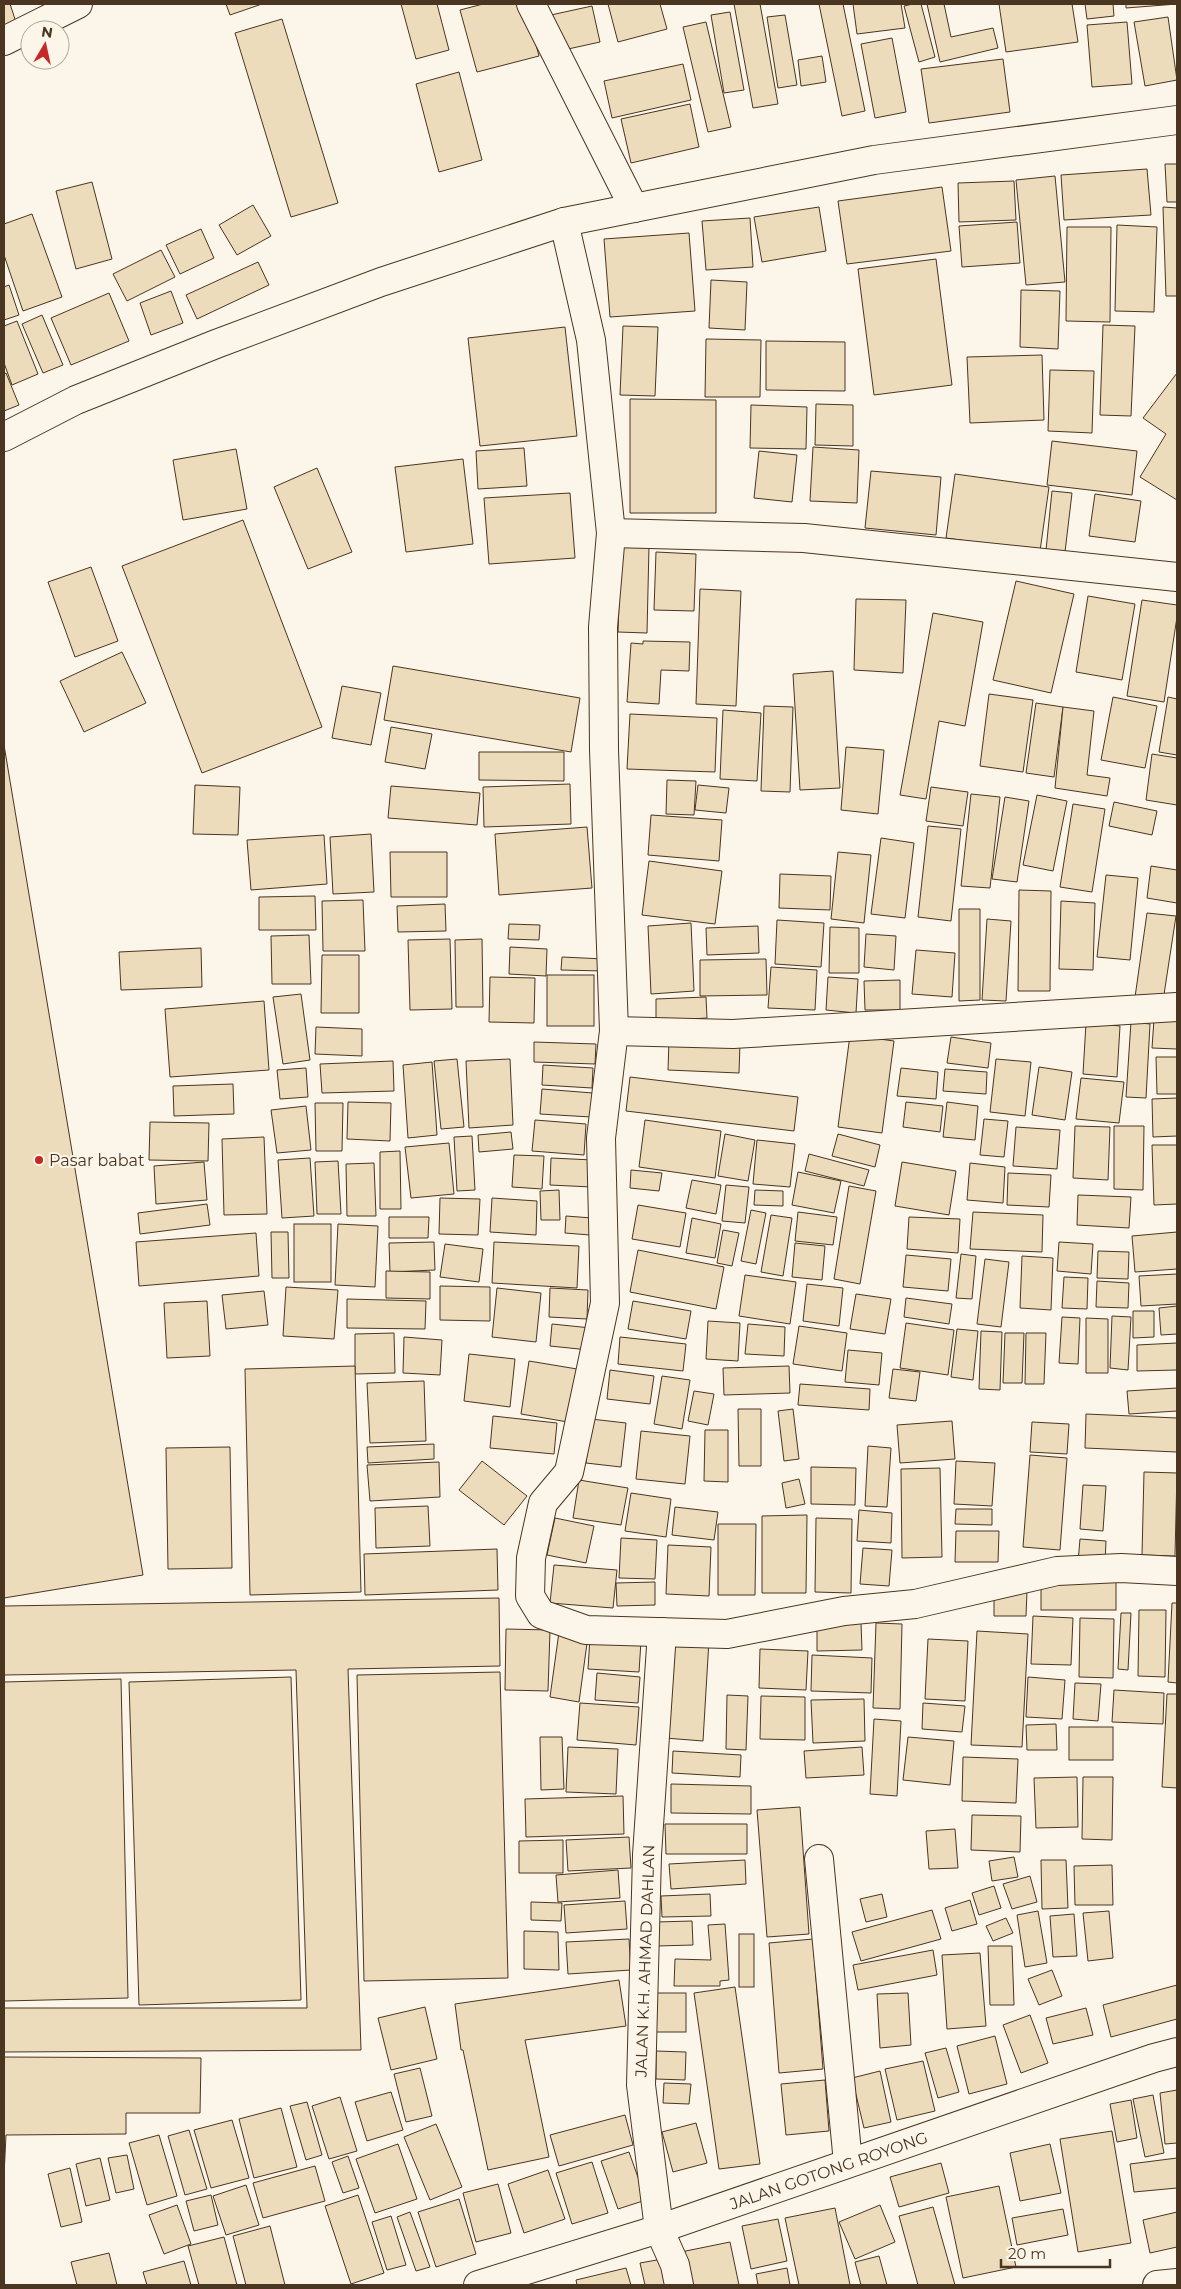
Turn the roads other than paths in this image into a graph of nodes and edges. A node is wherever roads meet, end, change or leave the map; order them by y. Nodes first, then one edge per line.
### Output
1 (78, 4) edge
2 (531, 4) edge
3 (4, 41) edge
4 (1177, 120) edge
5 (634, 208) junction
6 (564, 222) junction
7 (4, 437) edge
8 (611, 533) junction
9 (1177, 577) edge
10 (1177, 1007) edge
11 (614, 1031) junction
12 (1177, 1572) edge
13 (662, 1632) junction
14 (819, 1859) dead end
15 (1177, 2052) edge
16 (848, 2163) junction
17 (659, 2229) junction
18 (1177, 2283) edge
19 (478, 2285) edge
20 (679, 2285) edge
21 (1157, 2285) edge

1 - 3 main road
2 - 5 main road
4 - 5 main road
5 - 6 main road
6 - 7 main road
6 - 8 main road
8 - 9 main road
8 - 11 main road
10 - 11 main road
11 - 13 main road
12 - 13 main road
13 - 17 main road, JALAN K.H. AHMAD DAHLAN
14 - 16 main road
15 - 16 main road, JALAN GOTONG ROYONG
16 - 17 main road, JALAN GOTONG ROYONG
17 - 19 main road, JALAN GOTONG ROYONG
17 - 20 main road, JALAN K.H. AHMAD DAHLAN
18 - 21 main road

